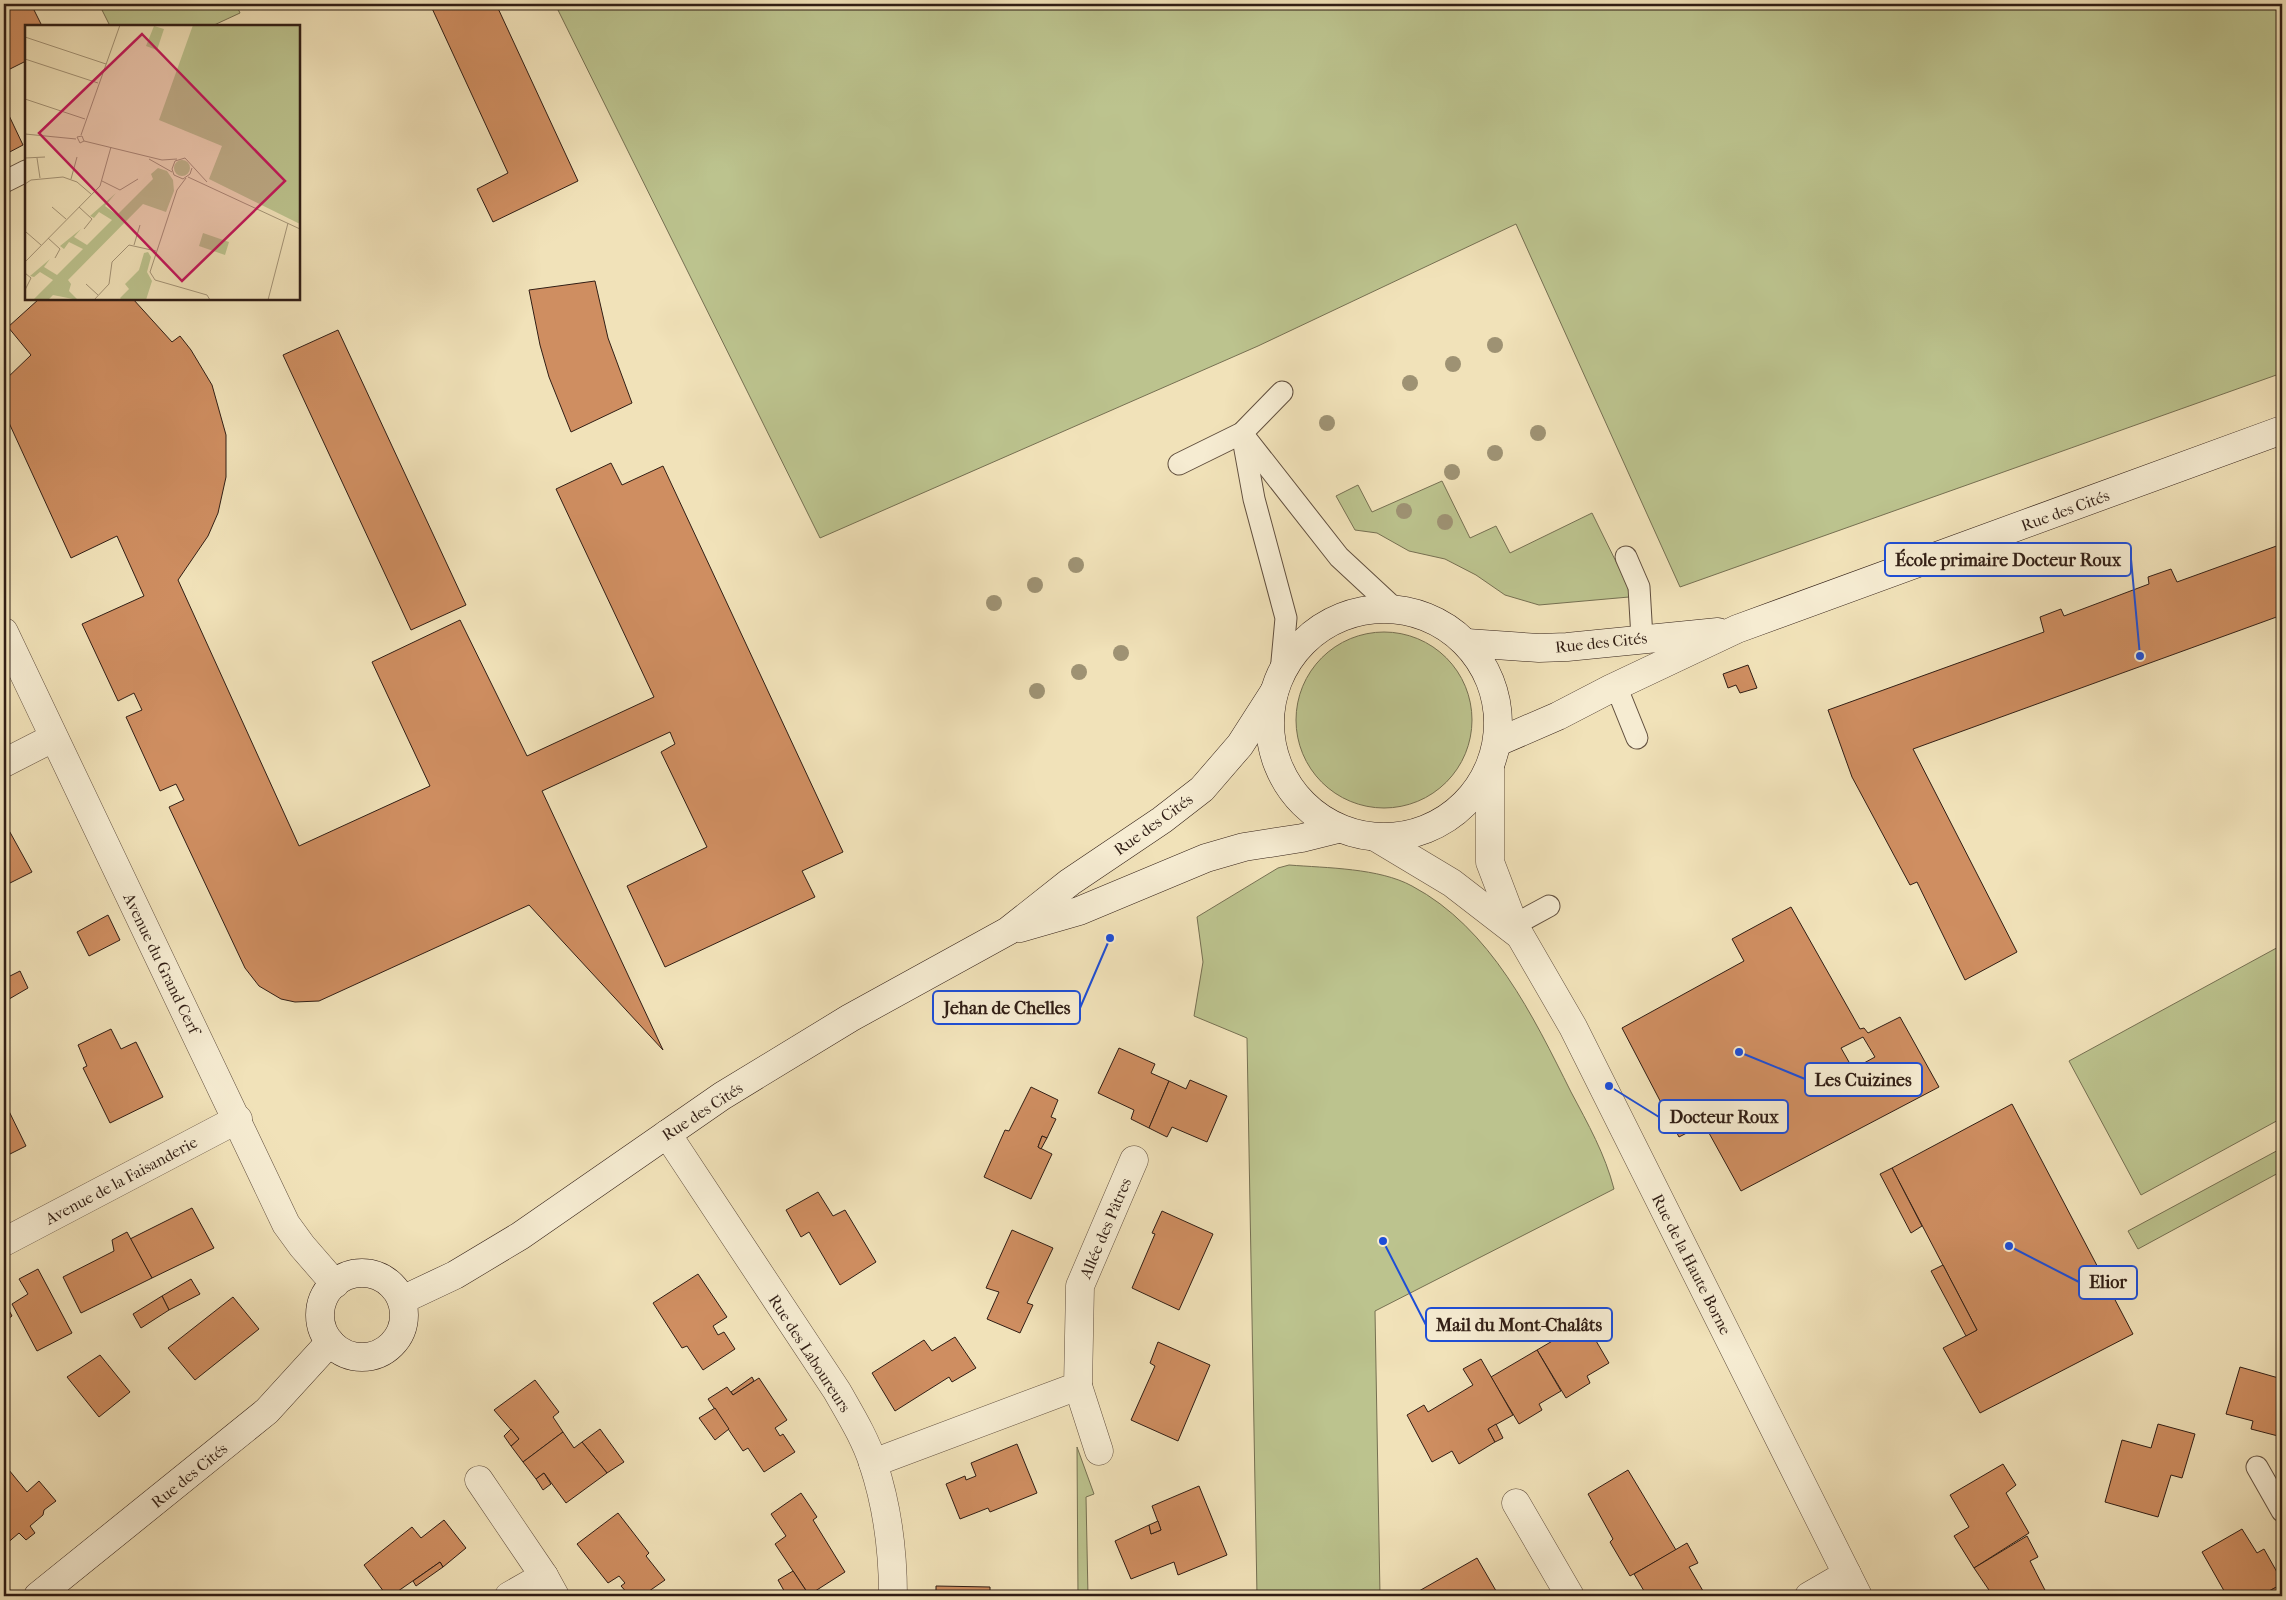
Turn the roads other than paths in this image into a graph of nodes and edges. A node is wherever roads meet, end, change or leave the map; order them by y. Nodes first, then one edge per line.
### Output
1 (25, 172) edge
2 (4, 182) edge
3 (1282, 392) dead end
4 (2282, 430) edge
5 (1242, 433) junction
6 (1179, 464) dead end
7 (1626, 557) dead end
8 (1395, 608) junction
9 (1734, 630) junction
10 (4, 632) edge
11 (1642, 638) junction
12 (1467, 643) junction
13 (1278, 682) junction
14 (1616, 686) junction
15 (53, 738) junction
16 (1637, 738) dead end
17 (1498, 742) junction
18 (4, 763) edge
19 (1490, 767) junction
20 (1338, 829) junction
21 (1377, 838) junction
22 (1549, 906) dead end
23 (1516, 930) junction
24 (1008, 931) junction
25 (238, 1119) junction
26 (667, 1134) junction
27 (1134, 1160) dead end
28 (4, 1242) edge
29 (335, 1284) junction
30 (402, 1300) junction
31 (330, 1342) junction
32 (1078, 1386) junction
33 (1099, 1451) dead end
34 (873, 1463) junction
35 (2257, 1468) dead end
36 (479, 1480) dead end
37 (1516, 1503) dead end
38 (2282, 1511) edge
39 (1853, 1585) edge
40 (550, 1586) edge
41 (38, 1596) edge
42 (509, 1596) edge
43 (893, 1596) edge
44 (1570, 1596) edge
45 (1809, 1596) edge

1 - 2 lane
3 - 5 lane
4 - 9 street, Rue des Cités
5 - 6 lane
5 - 8 lane
5 - 13 lane
7 - 11 lane
8 - 12 street, Rue des Cités
8 - 13 street, Rue des Cités
9 - 11 street, Rue des Cités
9 - 14 street, Rue des Cités
10 - 15 street, Avenue du Grand Cerf
11 - 12 street, Rue des Cités
12 - 17 street, Rue des Cités
13 - 20 street
13 - 24 street, Rue des Cités
14 - 16 lane
14 - 17 street, Rue des Cités
15 - 18 street
15 - 25 street, Avenue du Grand Cerf
17 - 19 street, Rue des Cités
19 - 21 street
19 - 23 street, Rue de la Haute Borne
20 - 21 street
20 - 24 street, Rue des Cités
21 - 23 street, Rue de la Haute Borne
22 - 23 lane
23 - 39 street, Rue de la Haute Borne
24 - 26 street, Rue des Cités
25 - 28 street, Avenue de la Faisanderie
25 - 29 street, Avenue du Grand Cerf
26 - 30 street, Rue des Cités
26 - 34 street, Rue des Laboureurs
27 - 32 street, Allée des Pâtres
29 - 30 street
29 - 31 street
30 - 31 street
31 - 41 street, Rue des Cités
32 - 33 street, Allée des Pâtres
32 - 34 street
34 - 43 street, Rue des Laboureurs
35 - 38 lane
36 - 40 street
37 - 44 street
39 - 45 street
40 - 42 street

